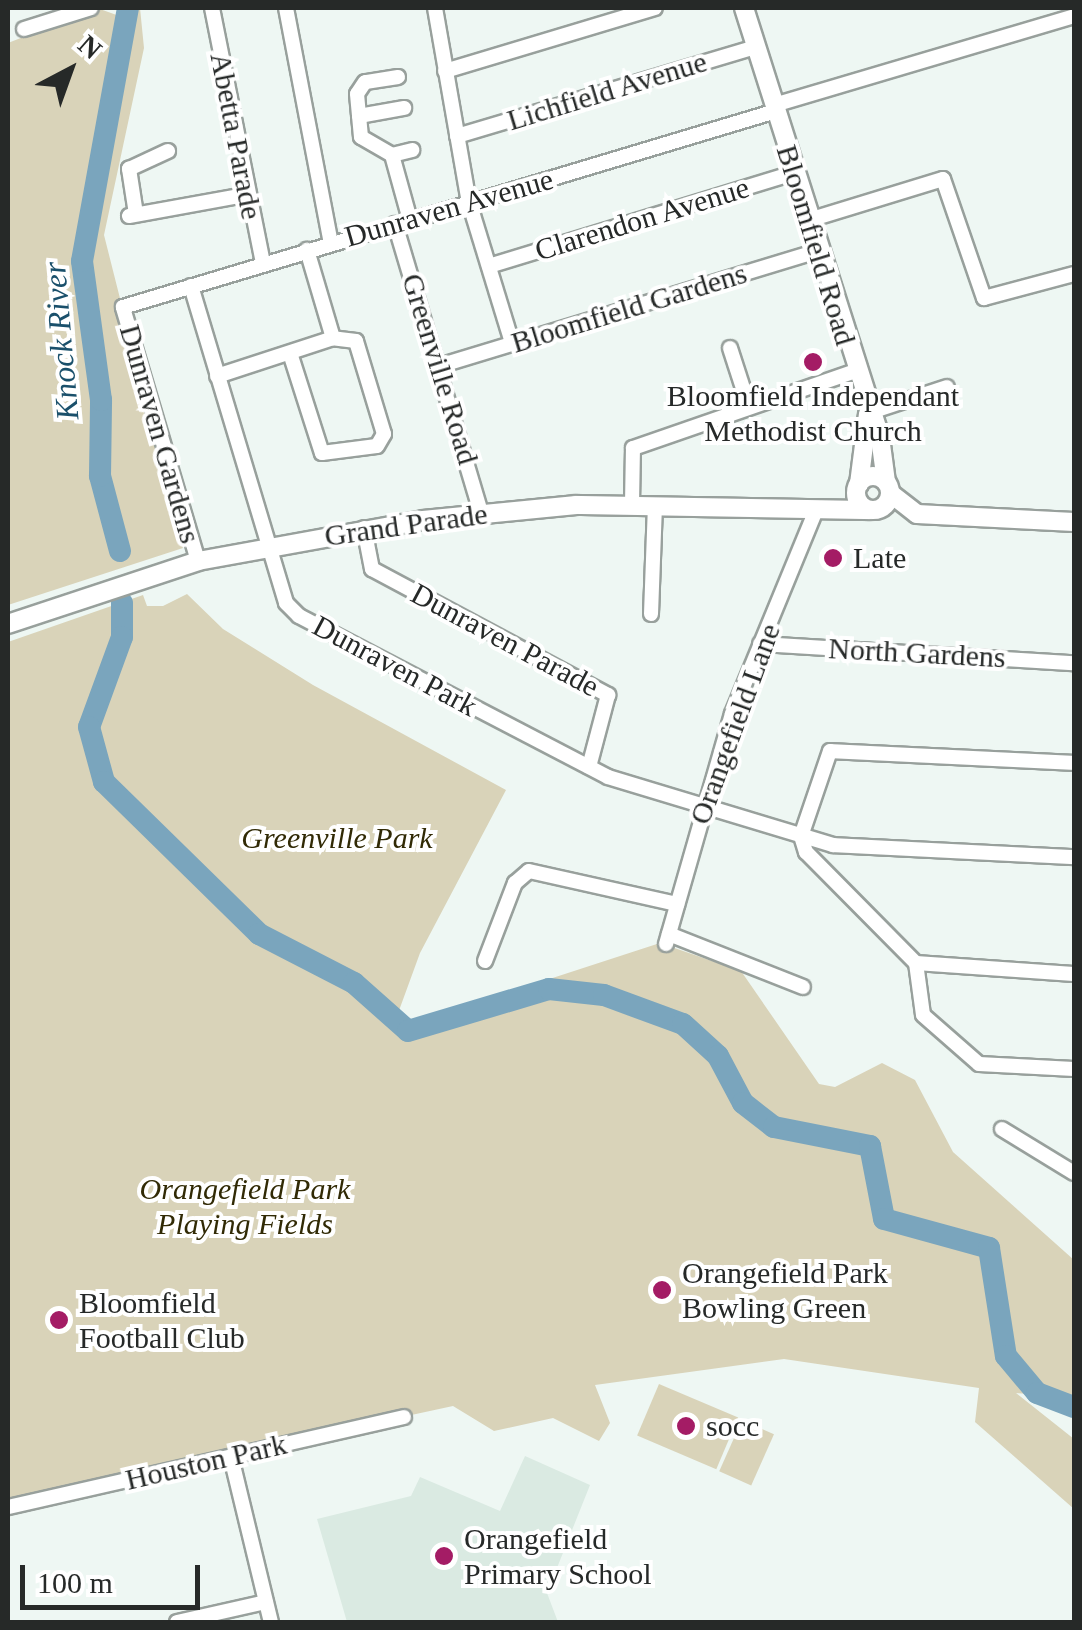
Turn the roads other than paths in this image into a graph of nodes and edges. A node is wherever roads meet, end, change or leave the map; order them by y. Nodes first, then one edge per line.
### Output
1 (91, 8) edge
2 (212, 8) edge
3 (286, 8) edge
4 (435, 8) edge
5 (655, 8) edge
6 (744, 8) edge
7 (1074, 16) edge
8 (24, 29) dead end
9 (756, 47) junction
10 (445, 70) junction
11 (398, 77) dead end
12 (404, 108) dead end
13 (775, 108) junction
14 (359, 116) junction
15 (457, 136) junction
16 (412, 150) dead end
17 (168, 151) dead end
18 (392, 155) junction
19 (794, 173) junction
20 (244, 195) junction
21 (469, 202) junction
22 (808, 220) junction
23 (402, 222) junction
24 (331, 242) junction
25 (307, 250) junction
26 (818, 250) junction
27 (263, 263) junction
28 (489, 266) junction
29 (1074, 274) edge
30 (191, 286) junction
31 (123, 307) joint
32 (333, 338) junction
33 (512, 343) junction
34 (730, 348) dead end
35 (290, 353) junction
36 (440, 366) junction
37 (855, 371) junction
38 (218, 376) junction
39 (947, 387) dead end
40 (748, 407) junction
41 (868, 414) junction
42 (858, 486) junction
43 (888, 488) junction
44 (632, 504) junction
45 (655, 506) junction
46 (816, 510) junction
47 (873, 510) junction
48 (917, 514) junction
49 (482, 515) junction
50 (1074, 522) edge
51 (364, 528) junction
52 (270, 546) junction
53 (198, 562) junction
54 (651, 614) dead end
55 (8, 624) edge
56 (760, 644) junction
57 (1074, 663) edge
58 (1074, 763) edge
59 (589, 767) junction
60 (702, 806) junction
61 (801, 836) junction
62 (1074, 857) edge
63 (677, 904) junction
64 (485, 961) dead end
65 (916, 963) junction
66 (1074, 974) edge
67 (803, 988) dead end
68 (1074, 1069) edge
69 (1002, 1129) dead end
70 (1074, 1173) edge
71 (404, 1416) dead end
72 (231, 1457) junction
73 (8, 1507) edge
74 (266, 1602) junction
75 (176, 1622) edge
76 (270, 1622) edge

1 - 8 street
2 - 20 street, Abetta Parade
3 - 24 street
4 - 10 street
5 - 10 street
6 - 9 street, Bloomfield Road
7 - 13 street, Dunraven Avenue
9 - 13 street, Bloomfield Road
9 - 15 street, Lichfield Avenue
10 - 15 street
11 - 14 street
12 - 14 street
13 - 19 street, Bloomfield Road
13 - 21 street, Dunraven Avenue
14 - 18 street
15 - 21 street
16 - 18 street
17 - 20 street
18 - 23 street, Greenville Road
19 - 22 street, Bloomfield Road
19 - 28 street, Clarendon Avenue
20 - 27 street, Abetta Parade
21 - 23 street, Dunraven Avenue
21 - 28 street
22 - 26 street, Bloomfield Road
22 - 29 street
23 - 24 street, Dunraven Avenue
23 - 36 street, Greenville Road
24 - 25 street, Dunraven Avenue
25 - 27 street, Dunraven Avenue
25 - 32 street
26 - 33 street, Bloomfield Gardens
26 - 37 street, Bloomfield Road
27 - 30 street, Dunraven Avenue
28 - 33 street
30 - 31 street, Dunraven Avenue
30 - 38 street, Dunraven Park
31 - 53 street, Dunraven Gardens
32 - 35 street
32 - 35 street
33 - 36 street, Bloomfield Gardens
34 - 40 street
35 - 38 street
36 - 49 street, Greenville Road
37 - 40 street
37 - 41 street, Bloomfield Road
38 - 52 street, Dunraven Park
39 - 41 street
40 - 44 street
41 - 42 street
41 - 43 street, Bloomfield Road
42 - 43 street
42 - 46 street, Grand Parade
42 - 47 street
43 - 47 street
43 - 48 street
44 - 45 street, Grand Parade
44 - 49 street, Grand Parade
45 - 46 street, Grand Parade
45 - 54 street
46 - 47 street, Grand Parade
46 - 56 street, Orangefield Lane
47 - 48 street, Grand Parade
48 - 50 street, Grand Parade
49 - 51 street, Grand Parade
51 - 52 street, Grand Parade
51 - 59 street, Dunraven Parade
52 - 53 street, Grand Parade
52 - 59 street, Dunraven Park
53 - 55 street, Grand Parade
56 - 57 street, North Gardens
56 - 60 street, Orangefield Lane
58 - 61 street
59 - 60 street, Dunraven Park
60 - 61 street, Dunraven Park
60 - 63 street, Orangefield Lane
61 - 62 street, Dunraven Park
61 - 65 street
63 - 64 street
63 - 67 street, Orangefield Lane
65 - 66 street
65 - 68 street
69 - 70 street
71 - 72 street, Houston Park
72 - 73 street, Houston Park
72 - 74 street
74 - 75 street
74 - 76 street

